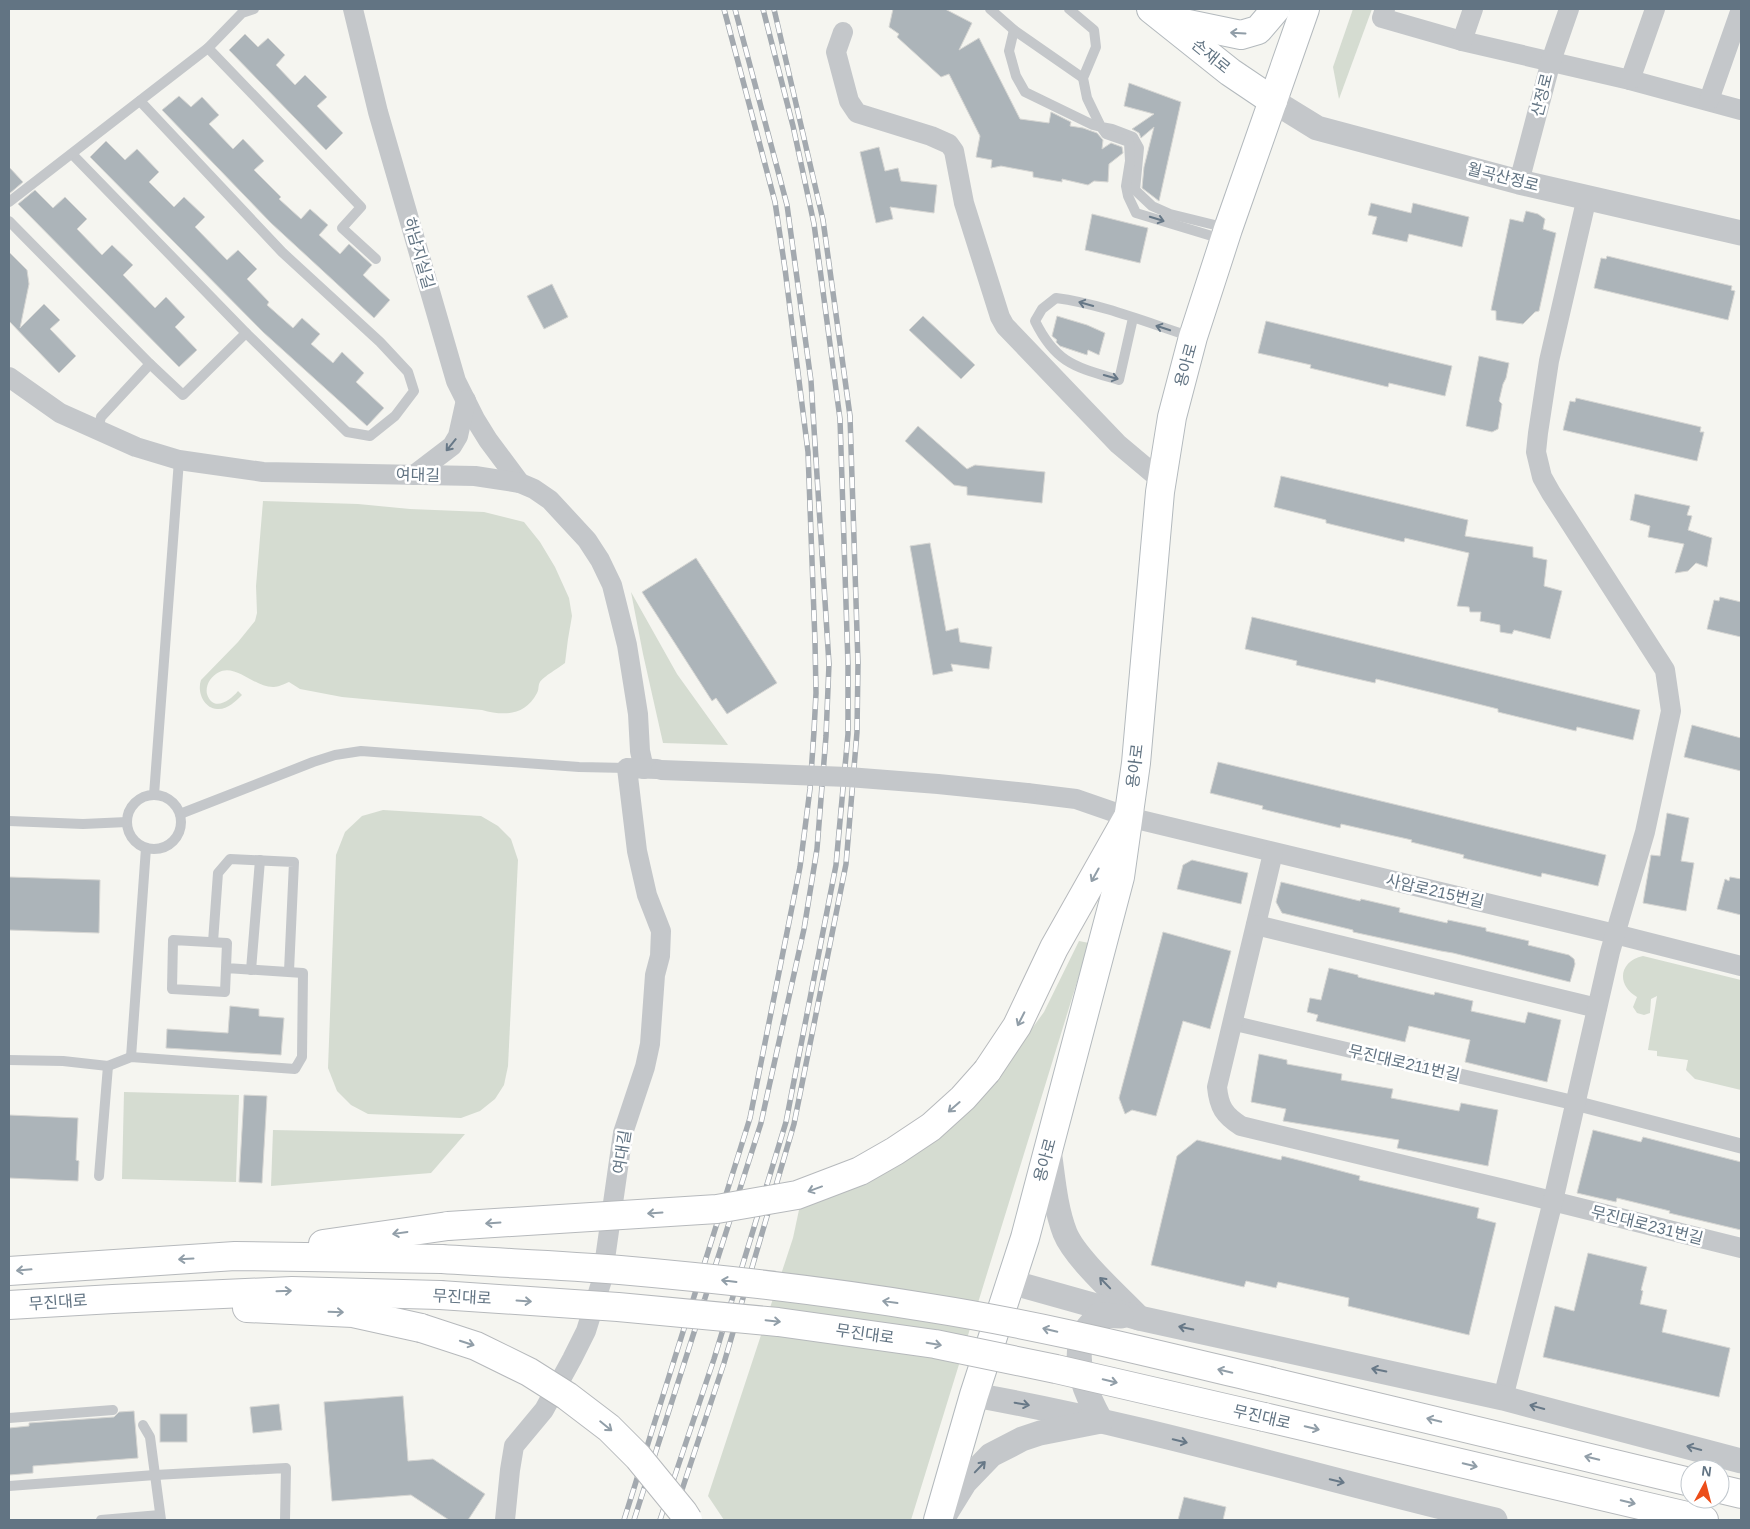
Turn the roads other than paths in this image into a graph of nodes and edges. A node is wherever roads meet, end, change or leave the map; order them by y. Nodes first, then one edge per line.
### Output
1 (254, 9) edge
2 (353, 9) edge
3 (990, 9) edge
4 (1069, 9) edge
5 (1276, 9) edge
6 (1305, 9) edge
7 (1385, 9) edge
8 (1472, 9) edge
9 (1569, 9) edge
10 (1655, 9) edge
11 (1741, 9) edge
12 (1158, 14) edge
13 (1014, 30) junction
14 (843, 32) dead end
15 (1462, 41) junction
16 (208, 48) junction
17 (1550, 62) junction
18 (1083, 78) junction
19 (1630, 80) junction
20 (1709, 100) junction
21 (140, 101) junction
22 (1273, 101) junction
23 (1741, 110) edge
24 (1107, 130) junction
25 (72, 154) junction
26 (1520, 182) junction
27 (1587, 197) junction
28 (9, 202) edge
29 (9, 220) edge
30 (1741, 233) edge
31 (1227, 234) junction
32 (376, 259) dead end
33 (1133, 318) junction
34 (246, 333) junction
35 (1193, 337) junction
36 (150, 364) junction
37 (9, 377) edge
38 (466, 400) junction
39 (98, 430) junction
40 (179, 460) junction
41 (414, 475) junction
42 (1162, 481) junction
43 (520, 483) junction
44 (644, 769) junction
45 (154, 795) junction
46 (180, 814) junction
47 (1128, 817) junction
48 (9, 821) edge
49 (127, 822) junction
50 (146, 848) junction
51 (1273, 853) junction
52 (260, 860) junction
53 (1256, 925) junction
54 (1615, 934) junction
55 (214, 942) junction
56 (1741, 966) edge
57 (226, 968) junction
58 (251, 970) junction
59 (289, 971) junction
60 (1597, 1008) junction
61 (1232, 1023) junction
62 (132, 1057) junction
63 (9, 1060) edge
64 (108, 1066) junction
65 (1575, 1103) junction
66 (1049, 1146) junction
67 (1741, 1146) edge
68 (99, 1176) dead end
69 (1553, 1201) junction
70 (1741, 1248) edge
71 (235, 1256) junction
72 (9, 1271) edge
73 (1011, 1282) junction
74 (113, 1298) junction
75 (9, 1306) edge
76 (1139, 1318) junction
77 (974, 1395) junction
78 (1503, 1398) junction
79 (113, 1410) dead end
80 (9, 1418) edge
81 (1101, 1421) junction
82 (143, 1425) dead end
83 (1741, 1461) edge
84 (155, 1474) junction
85 (1680, 1480) edge
86 (9, 1486) edge
87 (160, 1518) edge
88 (1485, 1519) edge
89 (101, 1520) edge
90 (285, 1520) edge
91 (505, 1520) edge
92 (688, 1520) edge
93 (940, 1520) edge
94 (1704, 1520) edge

1 - 16 lane
2 - 38 street, 하남지실길
3 - 13 lane
4 - 18 lane
5 -> 12 main road
6 - 22 main road, 용아로
7 - 15 street
8 - 15 street
9 - 17 street, 산정로
10 - 19 street
11 - 20 street
12 - 22 main road, 손재로
13 - 18 lane
13 - 24 lane
14 - 42 street
15 - 17 street
16 - 21 lane
16 - 32 lane
17 - 19 street
17 - 26 street, 산정로
18 - 24 lane
19 - 20 street
20 - 23 street
21 - 25 lane
21 - 34 lane
22 - 26 street, 월곡산정로
22 - 31 main road, 용아로
24 - 31 lane
24 -> 31 lane
25 - 28 lane
25 - 34 lane
26 - 27 street, 월곡산정로
27 - 30 street, 월곡산정로
27 - 54 street
29 - 36 lane
31 - 35 main road, 용아로
33 -> 33 lane
35 -> 33 lane
34 - 36 lane
35 - 42 main road, 용아로
36 - 39 lane
37 - 39 street, 여대길
38 -> 41 street
38 - 43 street, 하남지실길
39 - 40 street, 여대길
40 - 41 street, 여대길
40 - 45 lane
41 - 43 street, 여대길
42 - 47 main road, 용아로
43 - 44 street, 여대길
44 - 46 lane
44 - 47 street, 사암로215번길, bridge
44 - 91 street, 여대길
45 - 46 lane
45 - 49 lane
46 - 50 lane
47 - 51 street, 사암로215번길
47 - 66 main road, 용아로
47 -> 71 main road, bridge
48 - 49 lane
49 - 50 lane
50 - 62 lane
51 - 53 street
51 - 54 street, 사암로215번길
52 - 55 lane
52 - 58 lane
52 - 59 lane
53 - 60 street
53 - 61 street
54 - 56 street, 사암로215번길
54 - 60 street
55 - 57 lane
55 - 57 lane
57 - 58 lane
58 - 59 lane
59 - 62 lane
60 - 65 street
61 - 65 street, 무진대로211번길
61 - 69 street
62 - 64 lane
63 - 64 lane
64 - 68 lane
65 - 67 street, 무진대로211번길
65 - 69 street
66 - 73 main road, 용아로
76 -> 66 street
69 - 70 street, 무진대로231번길
69 - 78 street
71 -> 72 main road
85 -> 71 main road, bridge
73 - 76 street
73 - 77 main road, 용아로
74 - 75 main road, 무진대로
74 -> 92 main road, bridge
74 -> 94 main road, 무진대로, bridge
78 -> 76 street
76 - 81 street
77 -> 81 street
77 - 93 main road, 용아로
83 -> 78 street
79 - 80 lane
81 -> 88 street
93 -> 81 street
82 - 84 lane
84 - 86 lane
84 - 87 lane
84 - 90 lane
87 - 89 lane

